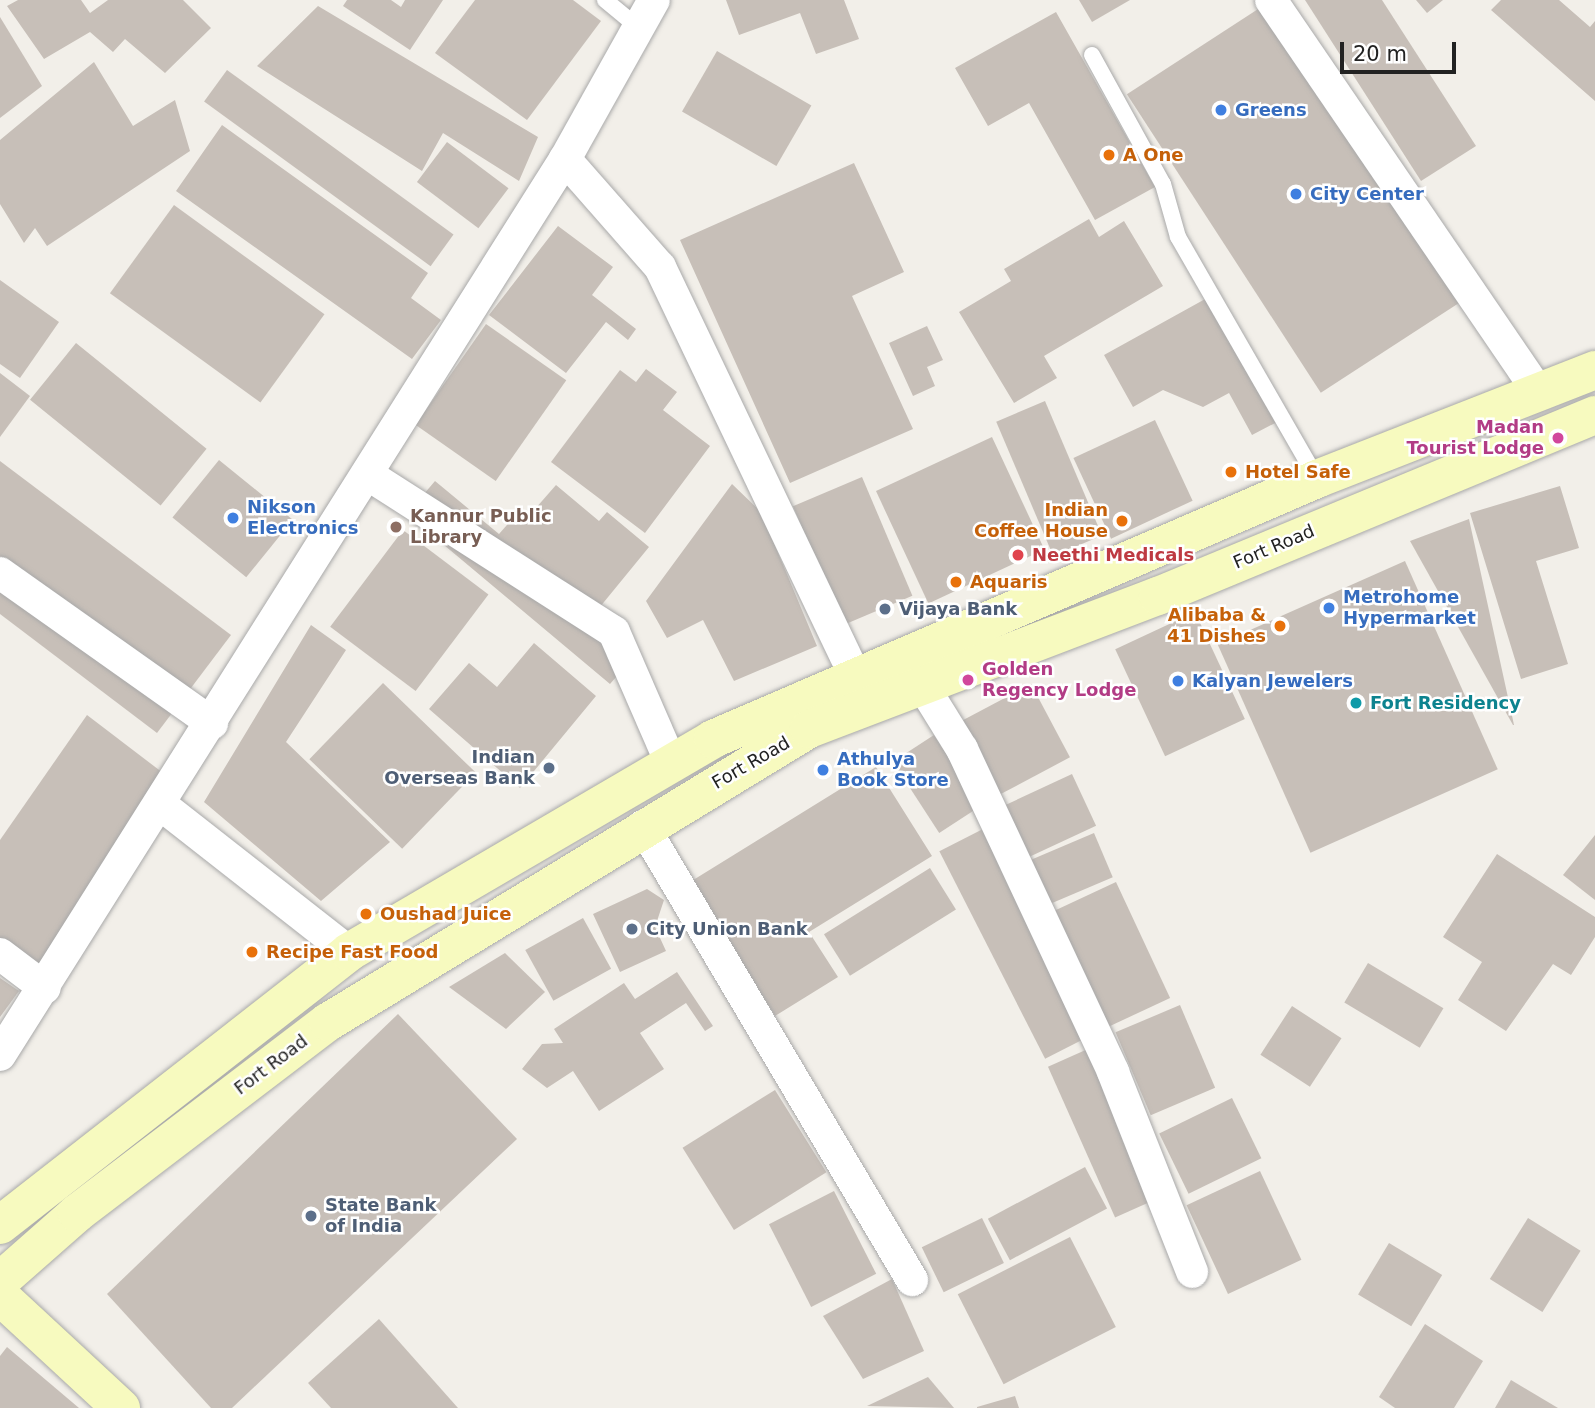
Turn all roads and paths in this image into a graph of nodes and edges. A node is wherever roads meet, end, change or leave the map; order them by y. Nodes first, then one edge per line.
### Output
1 (605, 0) edge
2 (654, 0) edge
3 (1271, 0) edge
4 (639, 28) junction
5 (1092, 55) dead end
6 (565, 159) junction
7 (1595, 370) edge
8 (1538, 393) junction
9 (1595, 415) edge
10 (367, 474) junction
11 (1317, 479) junction
12 (1138, 555) junction
13 (0, 573) edge
14 (1158, 596) junction
15 (855, 674) junction
16 (920, 683) junction
17 (212, 723) junction
18 (671, 763) junction
19 (160, 804) junction
20 (643, 826) junction
21 (349, 952) junction
22 (0, 954) edge
23 (45, 988) junction
24 (381, 989) junction
25 (0, 1055) edge
26 (0, 1225) edge
27 (1192, 1272) dead end
28 (912, 1280) dead end
29 (0, 1281) edge
30 (0, 1296) edge
31 (121, 1408) edge

1 - 4 lane
2 - 4 street
3 - 8 street
4 - 6 street
5 - 11 lane
6 - 10 street
6 - 15 street
7 - 8 main road, Fort Road
8 - 11 main road, Fort Road
9 - 14 main road, Fort Road
10 - 17 street
10 - 18 street
11 - 12 main road, Fort Road
12 - 14 main road
12 - 15 main road, Fort Road
13 - 17 street
14 - 16 main road, Fort Road
15 - 18 main road, Fort Road
16 - 20 main road, Fort Road
16 - 27 street
17 - 19 street
18 - 21 main road, Fort Road
19 - 21 street
19 - 23 street
20 - 24 main road, Fort Road
20 - 28 street
21 - 24 main road
21 - 26 main road, Fort Road
22 - 23 street
23 - 25 street
24 - 29 main road, Fort Road
30 - 31 main road

